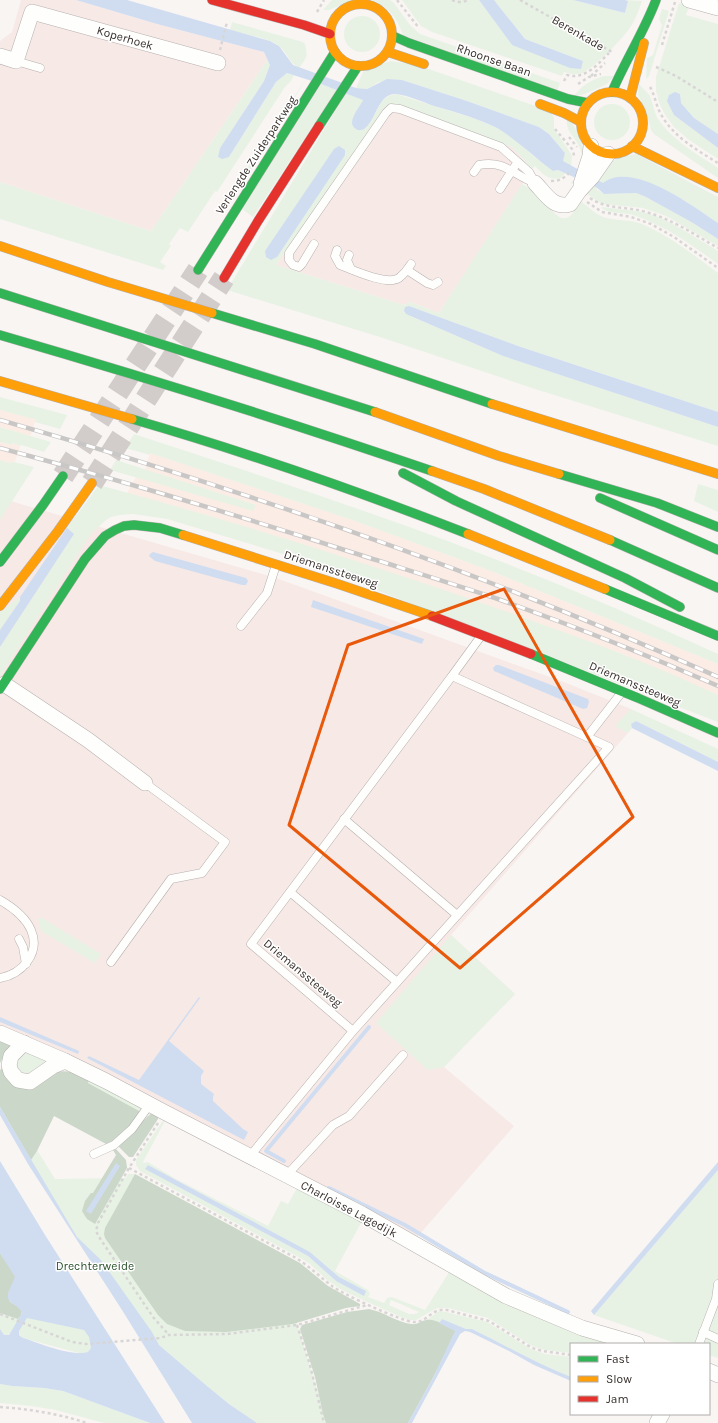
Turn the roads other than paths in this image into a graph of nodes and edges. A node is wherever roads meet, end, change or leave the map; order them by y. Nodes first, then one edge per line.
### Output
1 (212, 0) edge
2 (656, 0) edge
3 (688, 0) edge
4 (34, 6) edge
5 (718, 8) edge
6 (323, 15) dead end
7 (650, 16) junction
8 (335, 17) junction
9 (330, 34) junction
10 (393, 36) junction
11 (335, 52) junction
12 (388, 52) junction
13 (0, 56) edge
14 (219, 57) road end
15 (16, 61) junction
16 (358, 66) junction
17 (431, 66) dead end
18 (40, 68) dead end
19 (612, 92) junction
20 (630, 98) junction
21 (534, 102) dead end
22 (588, 103) junction
23 (581, 122) junction
24 (632, 146) junction
25 (585, 149) junction
26 (608, 154) junction
27 (685, 161) dead end
28 (518, 162) junction
29 (512, 171) junction
30 (474, 172) dead end
31 (535, 183) junction
32 (716, 186) edge
33 (500, 189) dead end
34 (578, 193) junction
35 (314, 244) dead end
36 (0, 246) edge
37 (337, 250) dead end
38 (349, 255) dead end
39 (39, 268) dead end
40 (352, 269) junction
41 (198, 270) tunnel mouth
42 (224, 278) tunnel mouth
43 (108, 282) junction
44 (438, 282) dead end
45 (0, 293) edge
46 (0, 334) edge
47 (0, 381) edge
48 (342, 440) junction
49 (499, 456) junction
50 (718, 474) edge
51 (63, 476) tunnel mouth
52 (92, 483) tunnel mouth
53 (579, 490) dead end
54 (593, 496) dead end
55 (718, 527) edge
56 (718, 550) edge
57 (0, 562) edge
58 (276, 564) junction
59 (718, 588) edge
60 (0, 606) edge
61 (685, 610) dead end
62 (241, 626) dead end
63 (482, 635) junction
64 (718, 636) edge
65 (452, 676) junction
66 (2, 687) edge
67 (622, 691) junction
68 (718, 733) edge
69 (587, 737) junction
70 (145, 783) joint
71 (344, 819) junction
72 (290, 892) junction
73 (0, 900) edge
74 (457, 915) junction
75 (19, 939) dead end
76 (111, 962) dead end
77 (26, 964) junction
78 (0, 978) edge
79 (397, 982) junction
80 (353, 1031) junction
81 (0, 1034) edge
82 (24, 1043) junction
83 (403, 1055) dead end
84 (66, 1061) junction
85 (150, 1104) junction
86 (94, 1154) dead end
87 (250, 1156) junction
88 (286, 1176) junction
89 (718, 1284) edge
90 (703, 1332) junction
91 (718, 1339) edge
92 (634, 1343) edge
93 (699, 1343) edge

1 - 9 main road
2 - 7 main road
3 - 5 street
4 - 14 street, Koperhoek
4 - 15 street, Koperhoek
6 - 8 main road
7 - 19 main road
7 - 20 main road
8 - 9 main road
8 - 10 main road
9 - 11 main road
10 - 12 main road
10 - 22 main road, Rhoonse Baan
11 - 16 main road
11 - 41 main road, Verlengde Zuiderparkweg
12 - 16 main road
12 - 17 main road
13 - 15 street
15 - 18 lane
16 - 42 main road
19 - 20 main road
19 - 22 main road
20 - 24 main road
21 - 23 main road
22 - 23 main road
23 - 25 main road
24 - 26 main road
24 - 32 main road
25 - 26 main road
25 - 34 street
26 - 34 street
27 - 32 main road
28 - 29 lane
28 - 31 lane
28 - 35 lane
29 - 30 lane
29 - 31 lane
29 - 33 lane
31 - 34 street
36 - 43 main road
37 - 40 lane
38 - 40 lane
39 - 43 main road
40 - 44 lane
43 - 50 main road
45 - 49 main road
46 - 48 main road
47 - 64 main road
48 - 59 main road
48 - 61 main road
49 - 53 main road
49 - 55 main road
51 - 57 main road
52 - 60 main road
54 - 56 main road
58 - 62 lane
58 - 63 main road, Driemanssteeweg
58 - 66 main road, Driemanssteeweg
63 - 65 lane, Driemanssteeweg
63 - 67 main road, Driemanssteeweg
65 - 69 lane
65 - 71 lane, Driemanssteeweg
66 - 70 street
67 - 68 main road, Driemanssteeweg
67 - 69 lane
69 - 74 lane
70 - 76 lane
71 - 72 lane, Driemanssteeweg
71 - 74 lane
72 - 79 lane
72 - 80 lane, Driemanssteeweg
73 - 77 lane
74 - 79 lane
75 - 77 lane
77 - 78 lane
79 - 80 lane
80 - 87 lane
81 - 82 street, Charloisse Lagedijk
82 - 84 street, Charloisse Lagedijk
82 - 84 street
83 - 88 lane
84 - 85 street, Charloisse Lagedijk
85 - 86 lane
85 - 87 street, Charloisse Lagedijk
87 - 88 street, Charloisse Lagedijk
88 - 92 street, Charloisse Lagedijk
89 - 90 lane
90 - 91 lane
90 - 93 lane

